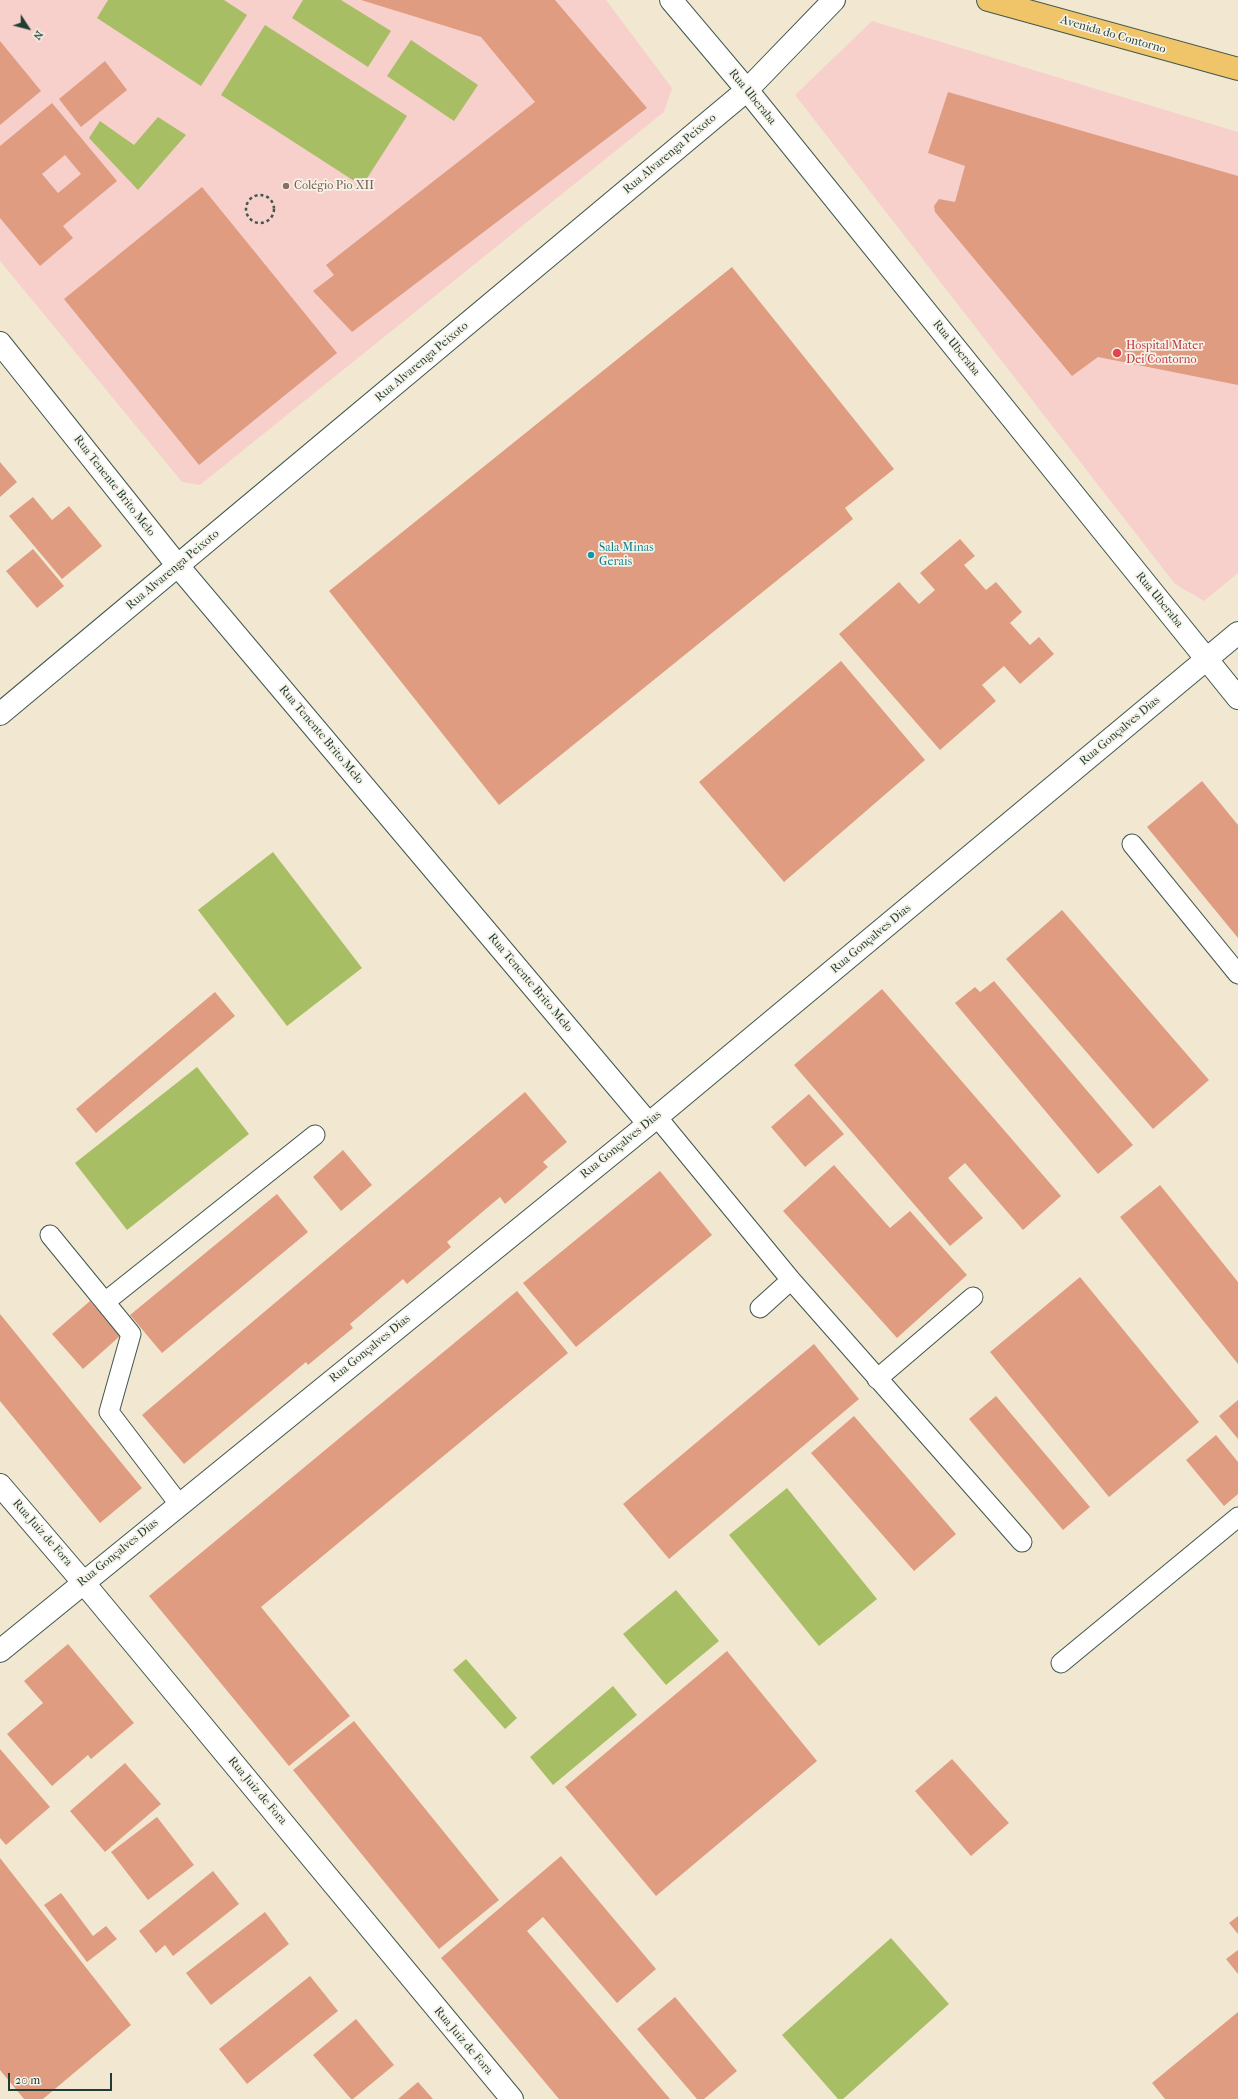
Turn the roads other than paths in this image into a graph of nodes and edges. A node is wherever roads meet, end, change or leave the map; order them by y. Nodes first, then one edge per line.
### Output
1 (672, 0) edge
2 (834, 0) edge
3 (988, 0) edge
4 (1238, 69) edge
5 (746, 90) junction
6 (0, 342) edge
7 (178, 566) junction
8 (1238, 633) edge
9 (1207, 659) junction
10 (1238, 698) edge
11 (0, 714) edge
12 (1132, 844) dead end
13 (1238, 974) edge
14 (653, 1120) junction
15 (315, 1134) dead end
16 (50, 1235) dead end
17 (791, 1280) junction
18 (973, 1297) dead end
19 (105, 1302) junction
20 (760, 1308) dead end
21 (877, 1379) junction
22 (0, 1485) edge
23 (179, 1504) junction
24 (1238, 1517) edge
25 (1022, 1542) dead end
26 (84, 1582) junction
27 (0, 1651) edge
28 (1061, 1663) dead end
29 (512, 2099) edge

1 - 5 street, Rua Uberaba
2 - 5 street, Rua Alvarenga Peixoto
3 - 4 main road, Avenida do Contorno
5 - 7 street, Rua Alvarenga Peixoto
5 - 9 street, Rua Uberaba
6 - 7 street, Rua Tenente Brito Melo
7 - 11 street, Rua Alvarenga Peixoto
7 - 14 street, Rua Tenente Brito Melo
8 - 9 street, Rua Gonçalves Dias
9 - 10 street, Rua Uberaba
9 - 14 street, Rua Gonçalves Dias
12 - 13 lane
14 - 17 lane
14 - 23 street, Rua Gonçalves Dias
15 - 19 lane
16 - 19 lane
17 - 20 lane
17 - 21 lane
18 - 21 lane
19 - 23 lane
21 - 25 lane
22 - 26 street, Rua Juiz de Fora
23 - 26 street, Rua Gonçalves Dias
24 - 28 lane
26 - 27 street, Rua Gonçalves Dias
26 - 29 street, Rua Juiz de Fora

